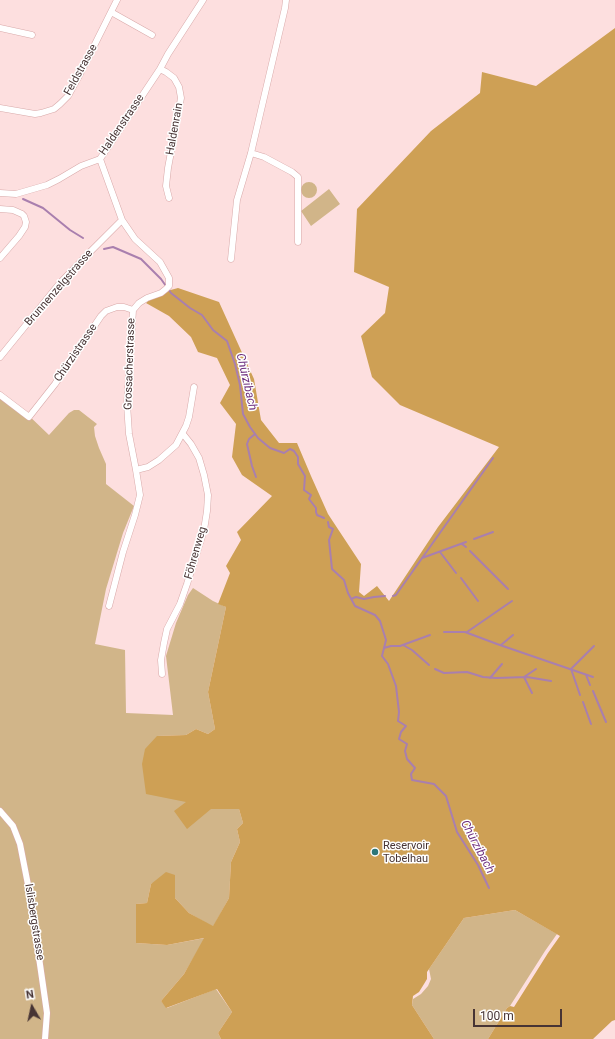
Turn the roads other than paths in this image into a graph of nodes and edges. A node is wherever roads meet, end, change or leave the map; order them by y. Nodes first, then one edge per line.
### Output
1 (117, 0) edge
2 (203, 0) edge
3 (286, 0) edge
4 (111, 12) junction
5 (0, 28) edge
6 (32, 35) dead end
7 (152, 35) dead end
8 (160, 69) junction
9 (0, 108) edge
10 (251, 153) junction
11 (100, 159) junction
12 (0, 194) edge
13 (170, 198) dead end
14 (0, 209) edge
15 (122, 220) junction
16 (298, 242) dead end
17 (0, 258) edge
18 (231, 259) dead end
19 (133, 310) junction
20 (0, 357) edge
21 (194, 387) dead end
22 (0, 395) edge
23 (183, 434) junction
24 (136, 470) junction
25 (110, 606) dead end
26 (162, 674) dead end
27 (0, 811) edge
28 (45, 1039) edge

1 - 4 street, Feldstrasse
2 - 8 street, Haldenstrasse
3 - 10 street
4 - 7 street
4 - 9 street, Feldstrasse
5 - 6 street
8 - 11 street, Haldenstrasse
8 - 13 street, Haldenrain
10 - 16 street
10 - 18 street
11 - 12 street, Haldenstrasse
11 - 15 street, Grossacherstrasse
14 - 17 street
15 - 19 street, Grossacherstrasse
15 - 20 street, Brunnenzelgstrasse
19 - 22 street, Chürzistrasse
19 - 24 street, Grossacherstrasse
21 - 23 street
23 - 24 street
23 - 26 street, Föhrenweg
24 - 25 street, Grossacherstrasse
27 - 28 street, Islisbergstrasse

